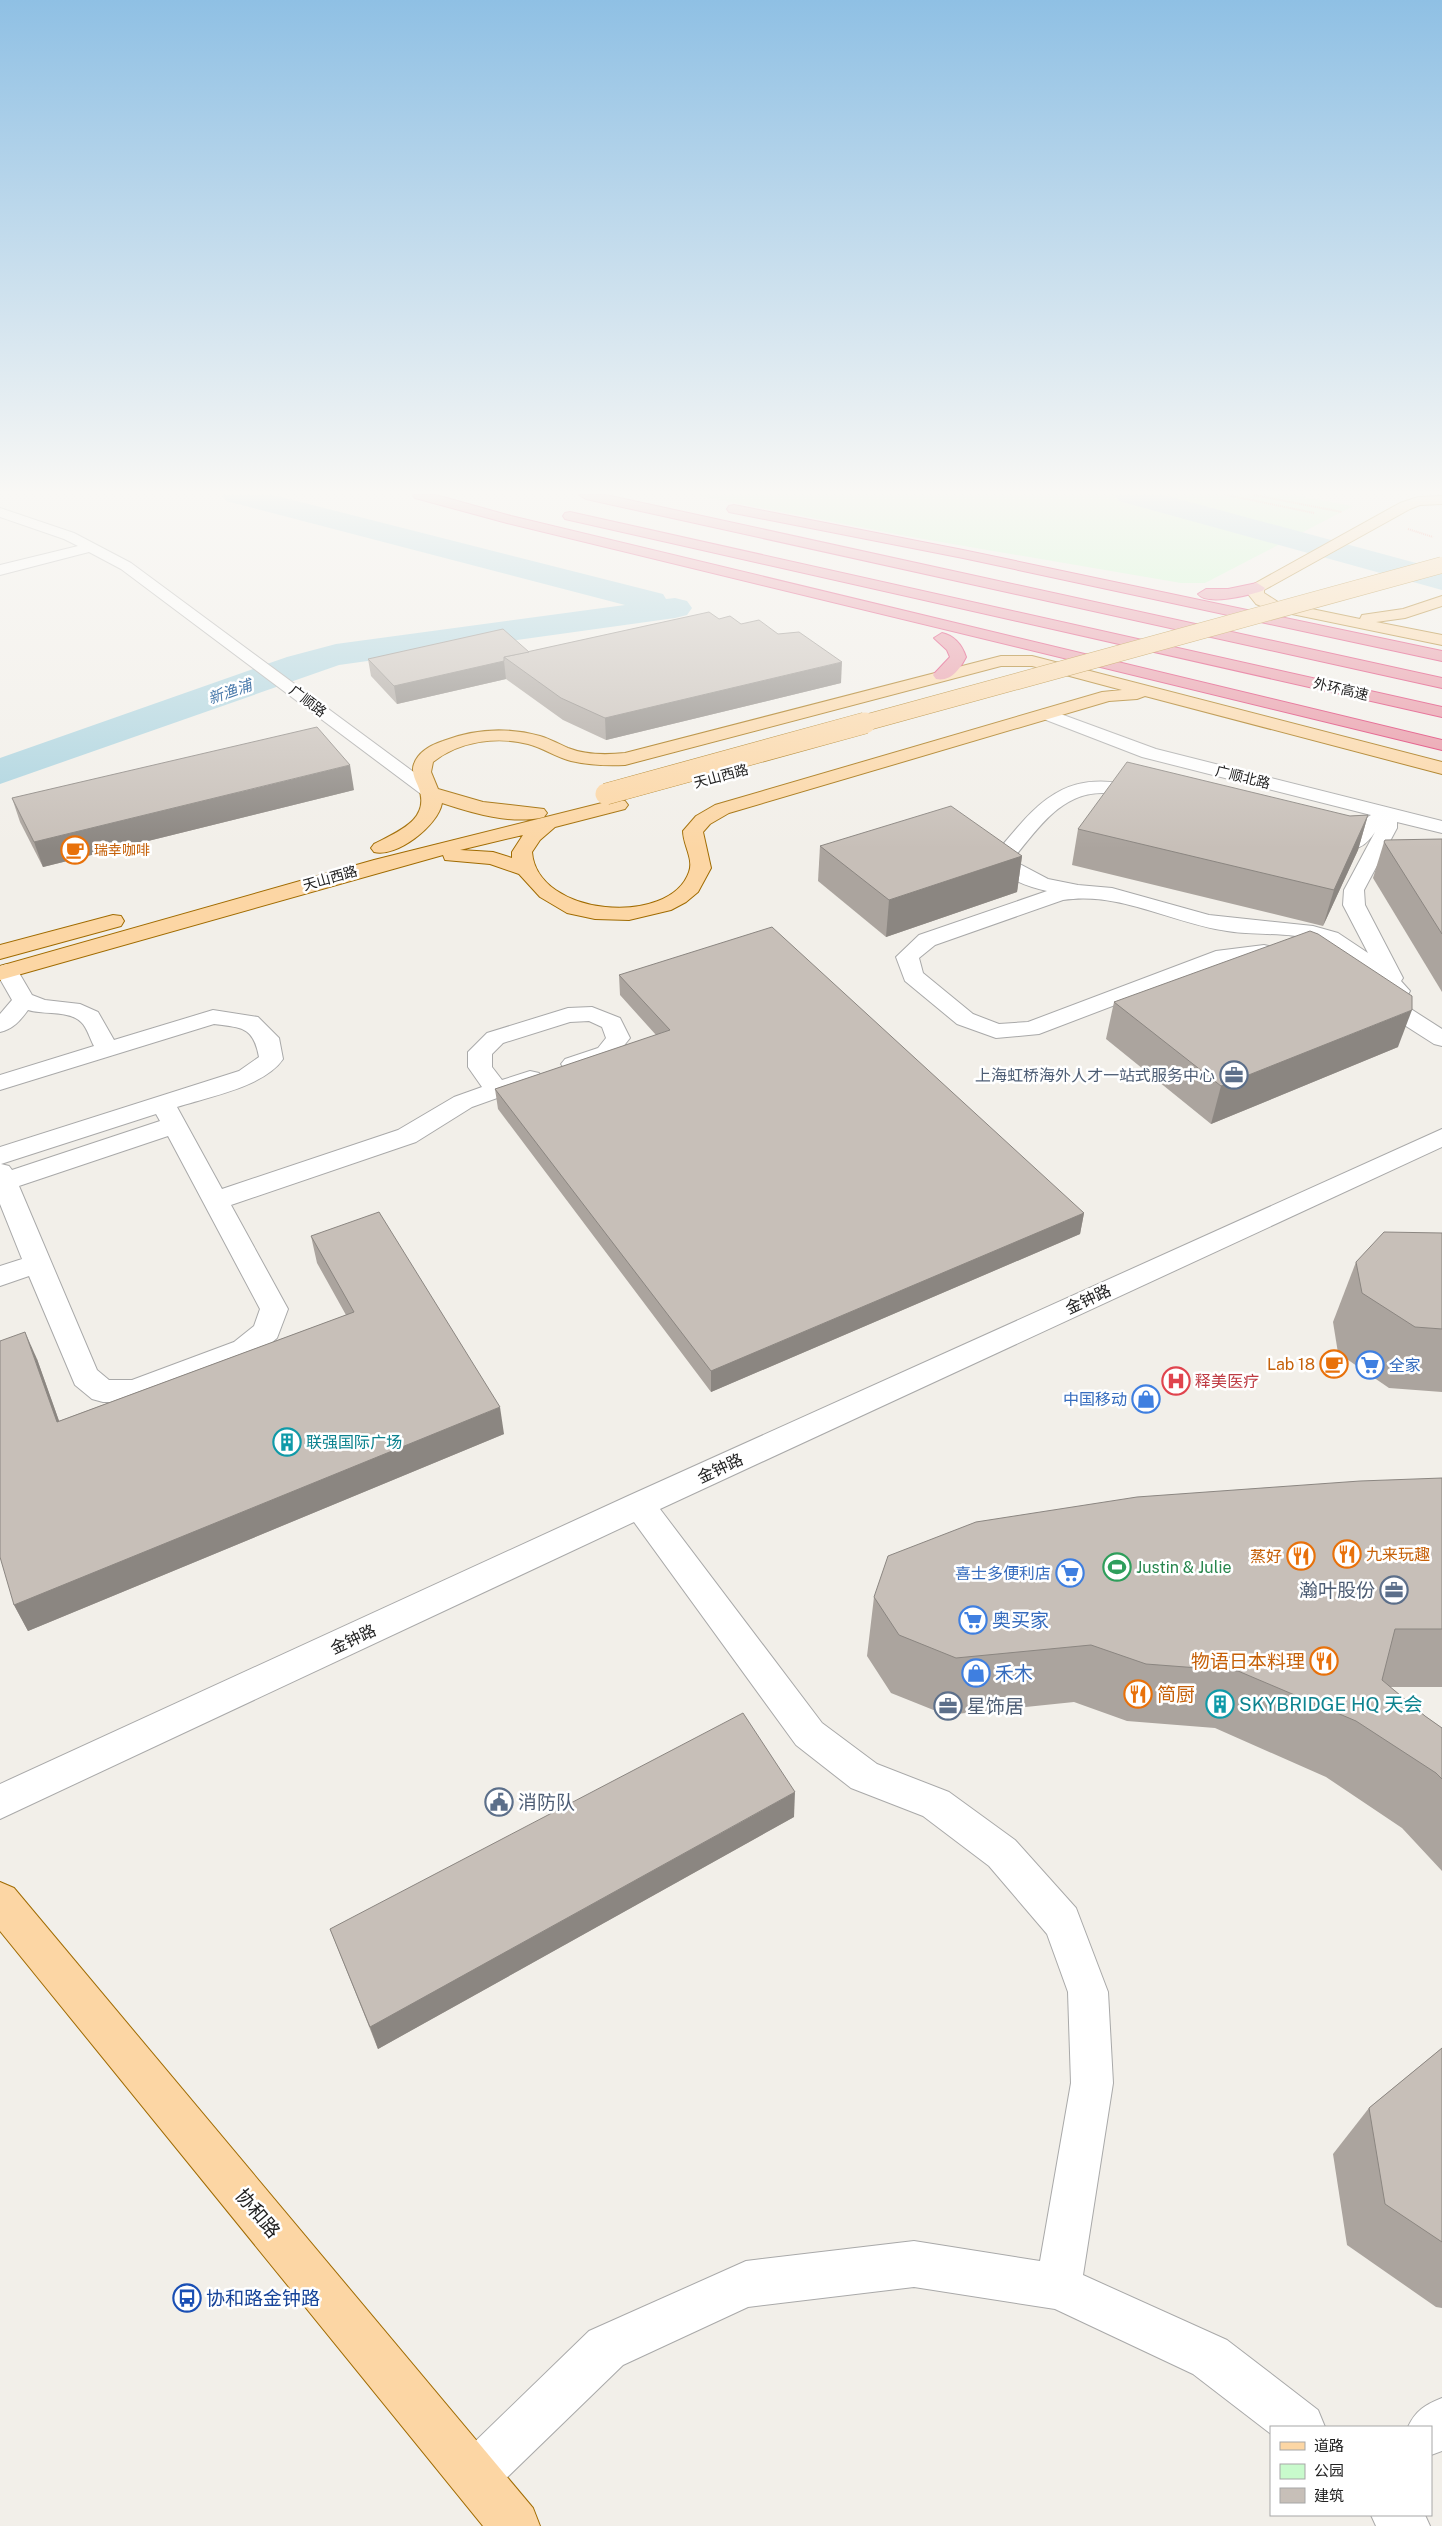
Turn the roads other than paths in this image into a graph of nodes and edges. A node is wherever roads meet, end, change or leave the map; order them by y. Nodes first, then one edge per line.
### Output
1 (189, 613) edge
2 (845, 613) edge
3 (898, 613) edge
4 (1002, 613) edge
5 (1123, 613) edge
6 (1240, 613) edge
7 (1272, 613) edge
8 (1305, 613) edge
9 (1308, 613) edge
10 (1405, 613) joint
11 (1319, 616) junction
12 (942, 638) junction
13 (1438, 640) edge
14 (1442, 656) edge
15 (1032, 662) junction
16 (942, 675) junction
17 (1442, 683) edge
18 (1110, 689) junction
19 (1442, 712) edge
20 (1047, 714) junction
21 (1442, 745) edge
22 (1442, 768) edge
23 (432, 793) junction
24 (612, 799) junction
25 (1166, 799) edge
26 (1388, 813) junction
27 (542, 818) junction
28 (1442, 827) edge
29 (1311, 836) edge
30 (388, 854) junction
31 (526, 870) junction
32 (1084, 890) junction
33 (1307, 960) edge
34 (2, 965) edge
35 (1361, 987) edge
36 (1399, 991) junction
37 (23, 1000) junction
38 (1442, 1023) edge
39 (0, 1025) edge
40 (1442, 1039) edge
41 (108, 1050) junction
42 (0, 1083) edge
43 (497, 1090) junction
44 (169, 1115) junction
45 (1442, 1137) edge
46 (1, 1170) edge
47 (216, 1201) junction
48 (37, 1264) junction
49 (0, 1276) edge
50 (639, 1505) junction
51 (0, 1802) edge
52 (0, 1901) edge
53 (1058, 2287) junction
54 (1442, 2422) edge
55 (1300, 2426) edge
56 (1432, 2430) edge
57 (474, 2476) junction
58 (1397, 2516) edge
59 (515, 2526) edge
60 (1405, 2526) edge

1 - 23 street, 广顺路
2 - 12 highway
3 - 21 highway
4 - 19 highway, 外环高速
5 - 17 highway, 外环高速
6 - 14 highway
7 - 24 main road, 天山西路, bridge
8 - 11 main road
9 - 24 main road, 天山西路
10 - 11 main road
10 - 13 main road
11 - 13 main road
12 - 15 highway
12 - 16 highway
15 - 16 main road
15 - 18 main road
16 - 23 main road
18 - 20 main road
18 - 22 main road
20 - 26 street, 广顺北路
20 - 31 main road
23 - 27 main road
23 - 30 main road
24 - 27 main road, 天山西路
25 - 32 street
26 - 28 street, 广顺北路
26 - 29 street
26 - 36 street
27 - 30 main road, 天山西路
27 - 31 main road
30 - 31 main road
30 - 34 main road, 天山西路
32 - 33 street
32 - 36 street
34 - 37 street
35 - 40 street
36 - 38 street
37 - 39 street
37 - 41 street
41 - 42 street
41 - 44 street
43 - 43 street
43 - 47 street
44 - 46 street
44 - 47 street
45 - 50 street, 金钟路
46 - 48 street
47 - 48 street
48 - 49 street
50 - 51 street, 金钟路
50 - 53 street
52 - 57 main road, 协和路
53 - 55 street
53 - 57 street
54 - 56 street
57 - 59 main road, 协和路
58 - 60 street

